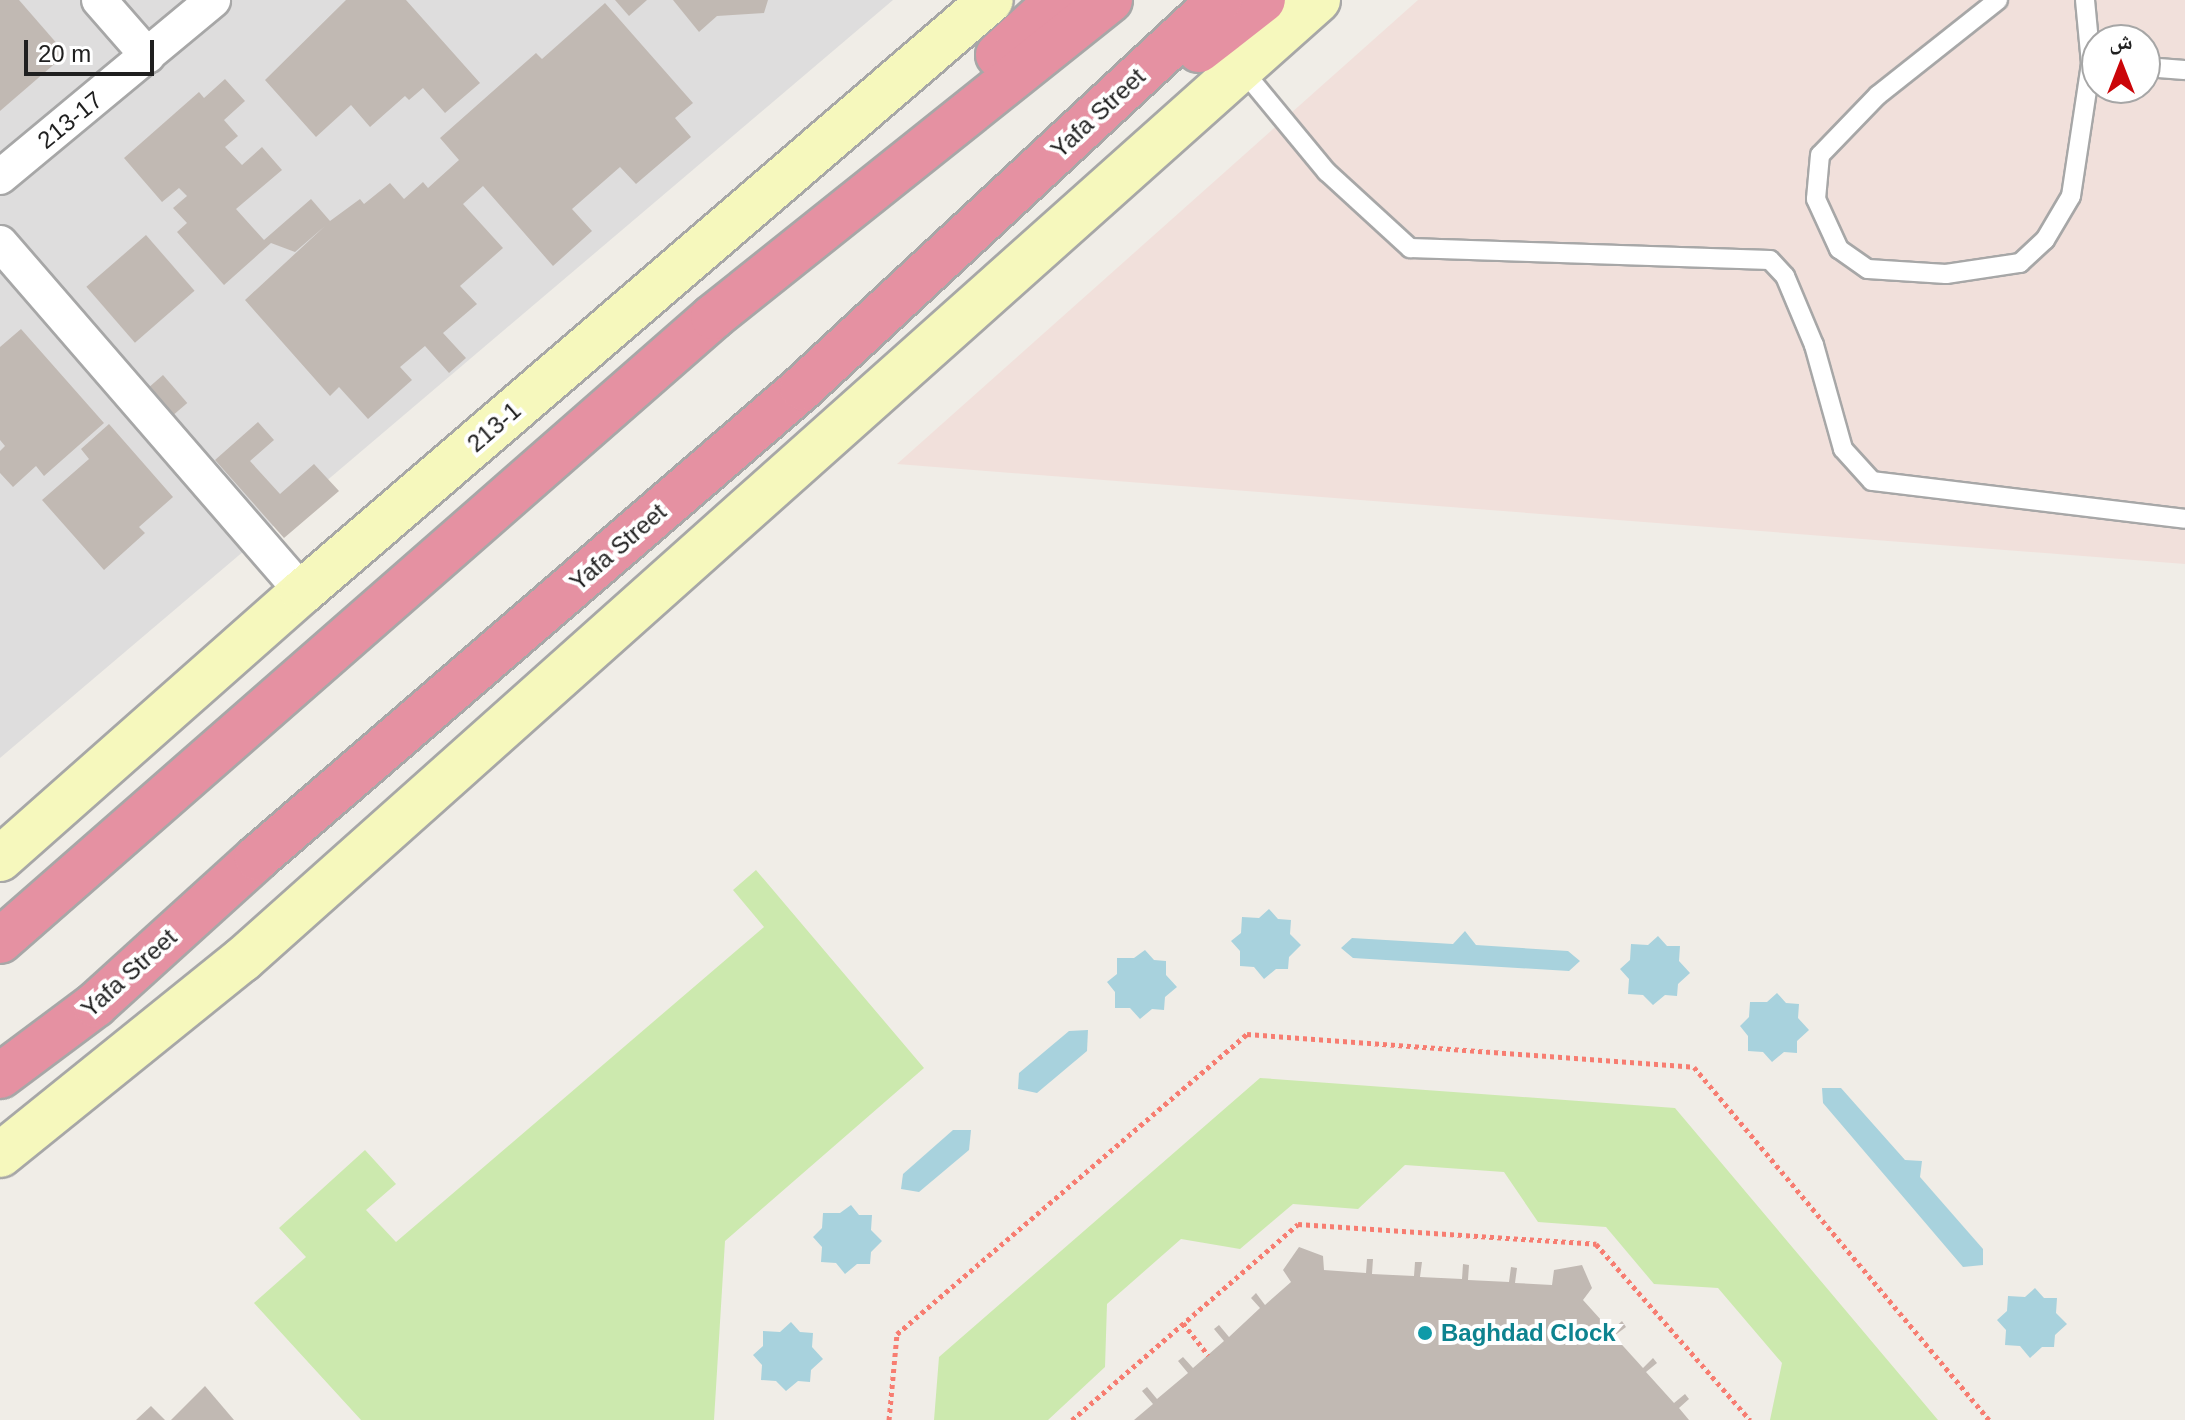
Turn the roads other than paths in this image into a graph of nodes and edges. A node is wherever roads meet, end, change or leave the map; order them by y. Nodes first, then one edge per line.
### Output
1 (99, 0) edge
2 (213, 0) edge
3 (991, 0) edge
4 (1058, 0) edge
5 (1110, 0) edge
6 (1220, 0) edge
7 (1263, 0) edge
8 (1318, 0) edge
9 (1998, 0) edge
10 (2085, 0) edge
11 (2088, 24) edge
12 (148, 56) junction
13 (1240, 67) junction
14 (2161, 68) edge
15 (2185, 70) edge
16 (2087, 104) edge
17 (0, 177) edge
18 (0, 243) edge
19 (713, 317) junction
20 (802, 388) junction
21 (2185, 519) edge
22 (302, 592) junction
23 (0, 859) edge
24 (0, 941) edge
25 (60, 1033) junction
26 (0, 1076) edge
27 (0, 1083) edge
28 (0, 1155) edge

1 - 12 street
2 - 12 street, 213-17
3 - 22 main road, 213-1
4 - 19 highway
5 - 19 highway
6 - 20 highway, Yafa Street
7 - 20 highway
8 - 13 main road
9 - 16 lane
10 - 11 lane
12 - 17 street, 213-17
13 - 21 lane
13 - 28 main road
14 - 15 lane
18 - 22 street
19 - 24 highway
20 - 25 highway, Yafa Street
22 - 23 main road, 213-1
25 - 26 highway, Yafa Street
25 - 27 highway

